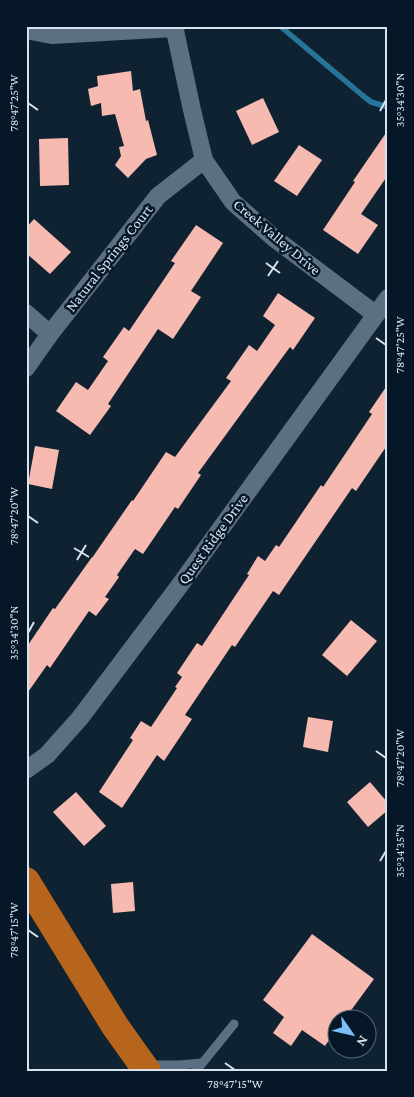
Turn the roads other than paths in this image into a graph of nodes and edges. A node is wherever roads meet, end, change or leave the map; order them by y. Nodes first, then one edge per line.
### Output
1 (174, 26) edge
2 (26, 28) edge
3 (204, 160) junction
4 (388, 298) edge
5 (26, 313) edge
6 (375, 314) junction
7 (50, 334) junction
8 (26, 368) edge
9 (26, 770) edge
10 (26, 881) edge
11 (234, 1024) dead end
12 (202, 1063) junction
13 (146, 1068) edge
14 (196, 1071) edge

1 - 2 street
1 - 3 street, Creek Valley Drive
3 - 6 street, Creek Valley Drive
3 - 7 street, Natural Springs Court
4 - 6 street, Quest Ridge Drive
5 - 7 street
6 - 9 street, Quest Ridge Drive
7 - 8 street, Natural Springs Court
10 - 13 highway
11 - 12 lane
12 - 13 lane
12 - 14 lane

